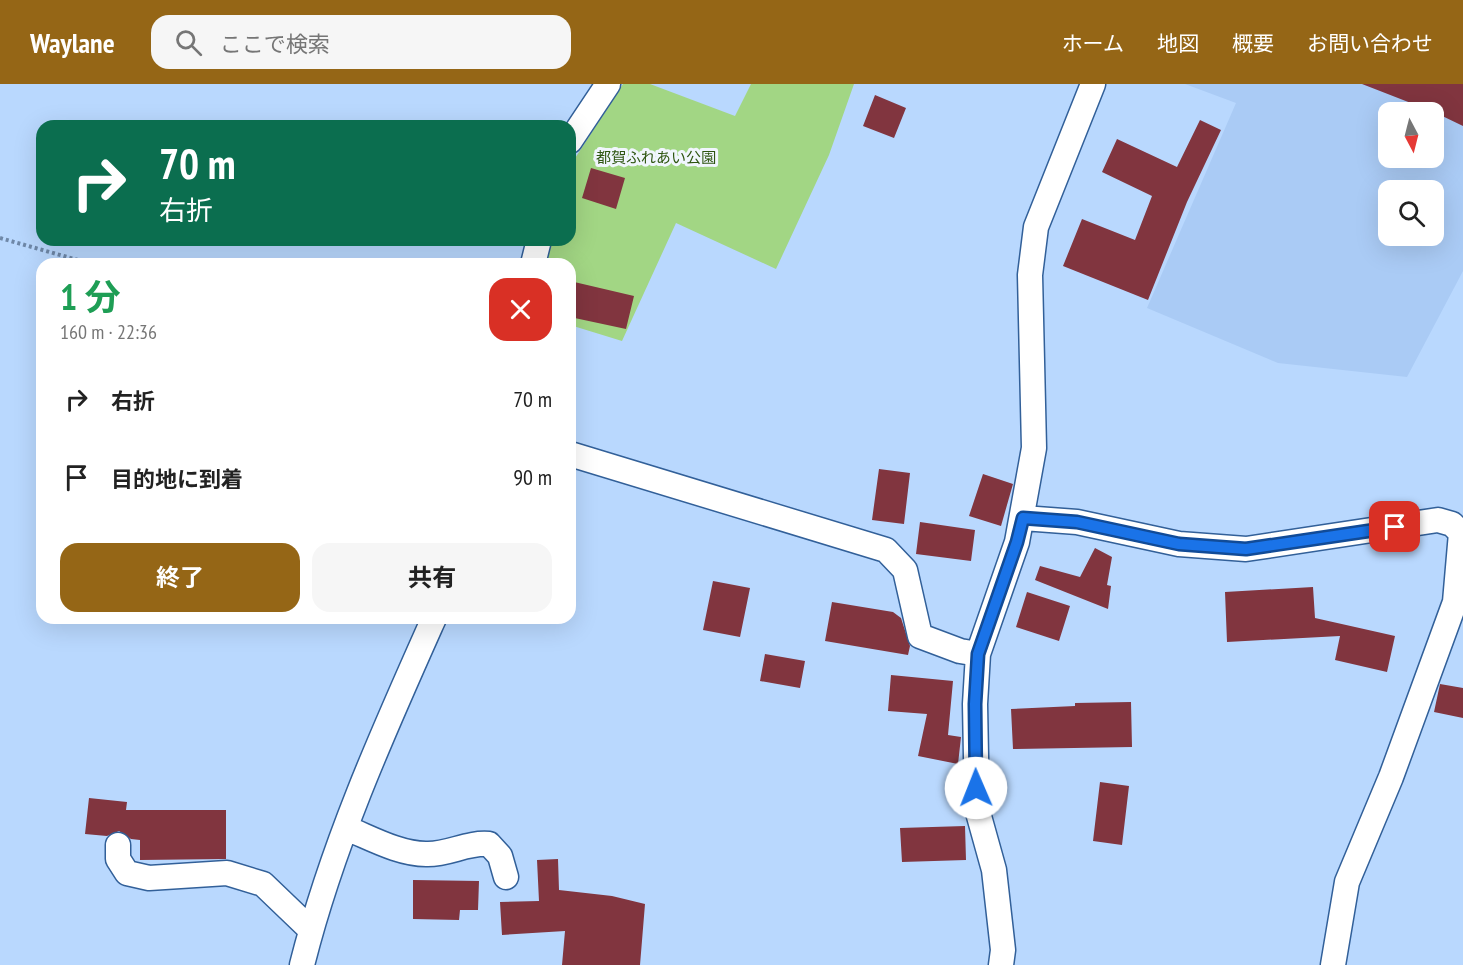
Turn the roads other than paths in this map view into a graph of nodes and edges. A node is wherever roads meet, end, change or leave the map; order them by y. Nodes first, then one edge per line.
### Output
1 (608, 84) edge
2 (1094, 84) edge
3 (576, 132) edge
4 (576, 456) edge
5 (1023, 518) junction
6 (431, 624) edge
7 (978, 654) junction
8 (346, 828) junction
9 (118, 845) dead end
10 (506, 877) dead end
11 (310, 930) junction
12 (302, 965) edge
13 (1001, 965) edge
14 (1333, 965) edge

1 - 3 street
2 - 5 street
4 - 7 street
5 - 7 street
5 - 14 street
6 - 8 street
7 - 13 street
8 - 10 street
8 - 11 street
9 - 11 street
11 - 12 street

